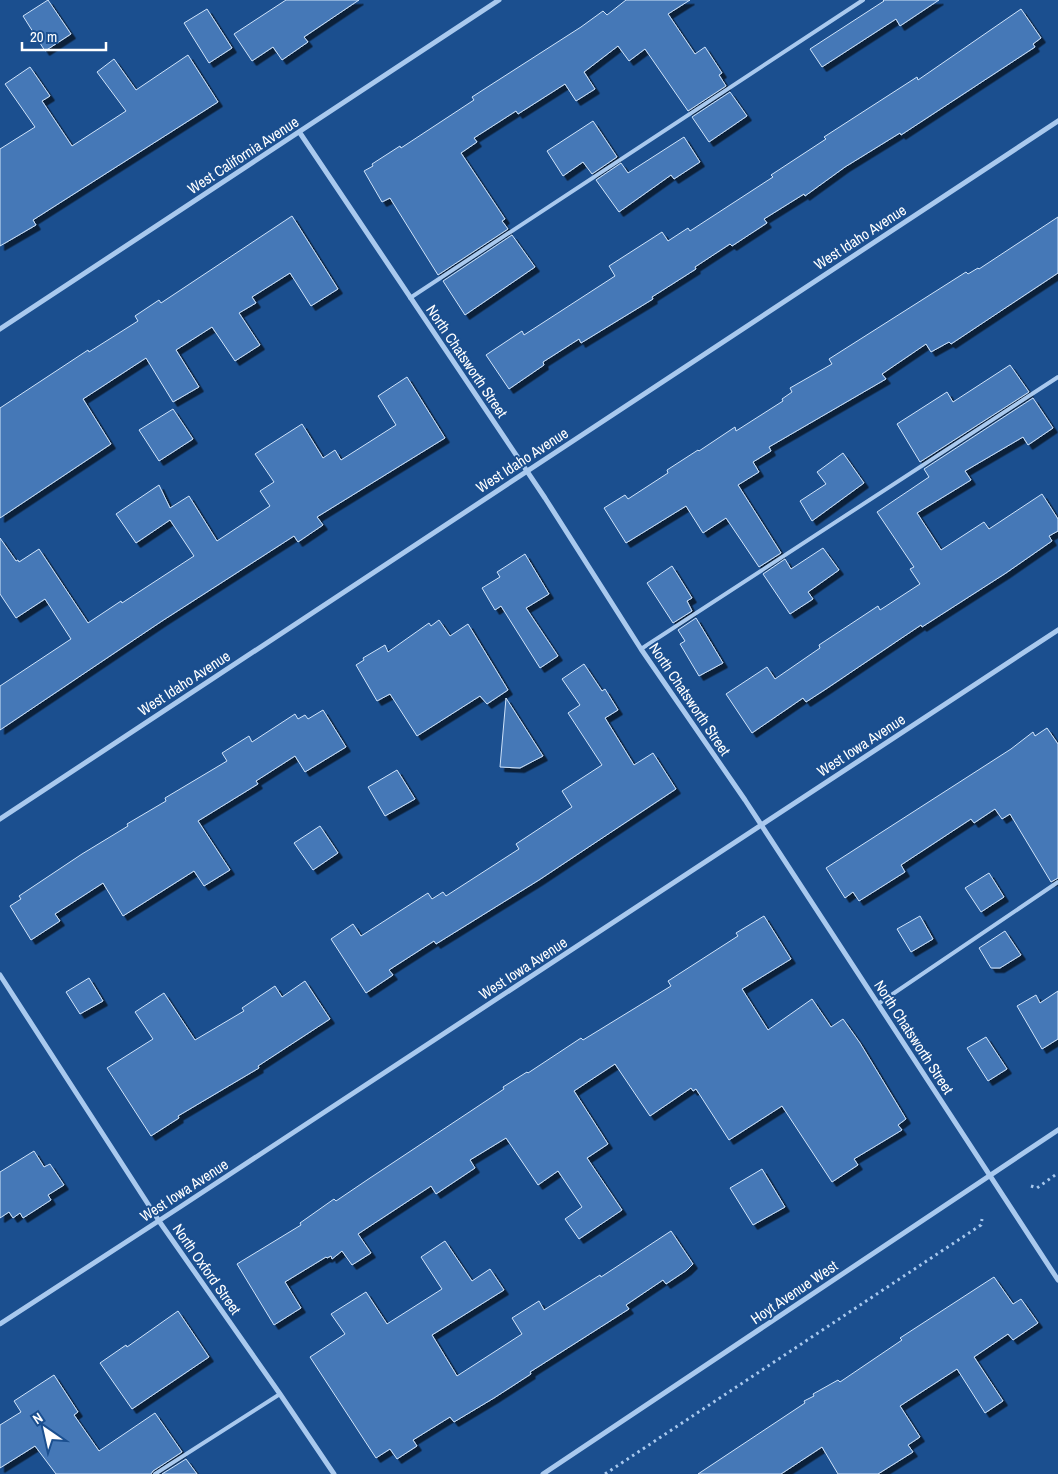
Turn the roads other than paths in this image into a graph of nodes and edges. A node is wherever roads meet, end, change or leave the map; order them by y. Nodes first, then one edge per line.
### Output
1 (499, 0) edge
2 (863, 0) edge
3 (1058, 121) edge
4 (300, 133) junction
5 (410, 298) junction
6 (0, 329) edge
7 (1058, 377) edge
8 (527, 472) junction
9 (1058, 630) edge
10 (641, 648) junction
11 (0, 819) edge
12 (761, 826) junction
13 (1058, 882) edge
14 (0, 975) edge
15 (878, 1004) junction
16 (1058, 1130) edge
17 (990, 1176) junction
18 (158, 1222) junction
19 (1058, 1280) edge
20 (0, 1324) edge
21 (280, 1394) junction
22 (155, 1474) edge
23 (334, 1474) edge
24 (543, 1474) edge

1 - 4 street, West California Avenue
2 - 5 lane
3 - 8 street, West Idaho Avenue
4 - 5 street, North Chatsworth Street
4 - 6 street, West California Avenue
5 - 8 street, North Chatsworth Street
7 - 10 lane
8 - 10 street, North Chatsworth Street
8 - 11 street, West Idaho Avenue
9 - 12 street, West Iowa Avenue
10 - 12 street, North Chatsworth Street
12 - 15 street, North Chatsworth Street
12 - 18 street, West Iowa Avenue
13 - 15 lane
14 - 18 street, North Oxford Street
15 - 17 street, North Chatsworth Street
16 - 17 street, Hoyt Avenue West
17 - 19 street, North Chatsworth Street
17 - 24 street, Hoyt Avenue West
18 - 20 street, West Iowa Avenue
18 - 21 street, North Oxford Street
21 - 22 lane
21 - 23 street, North Oxford Street

